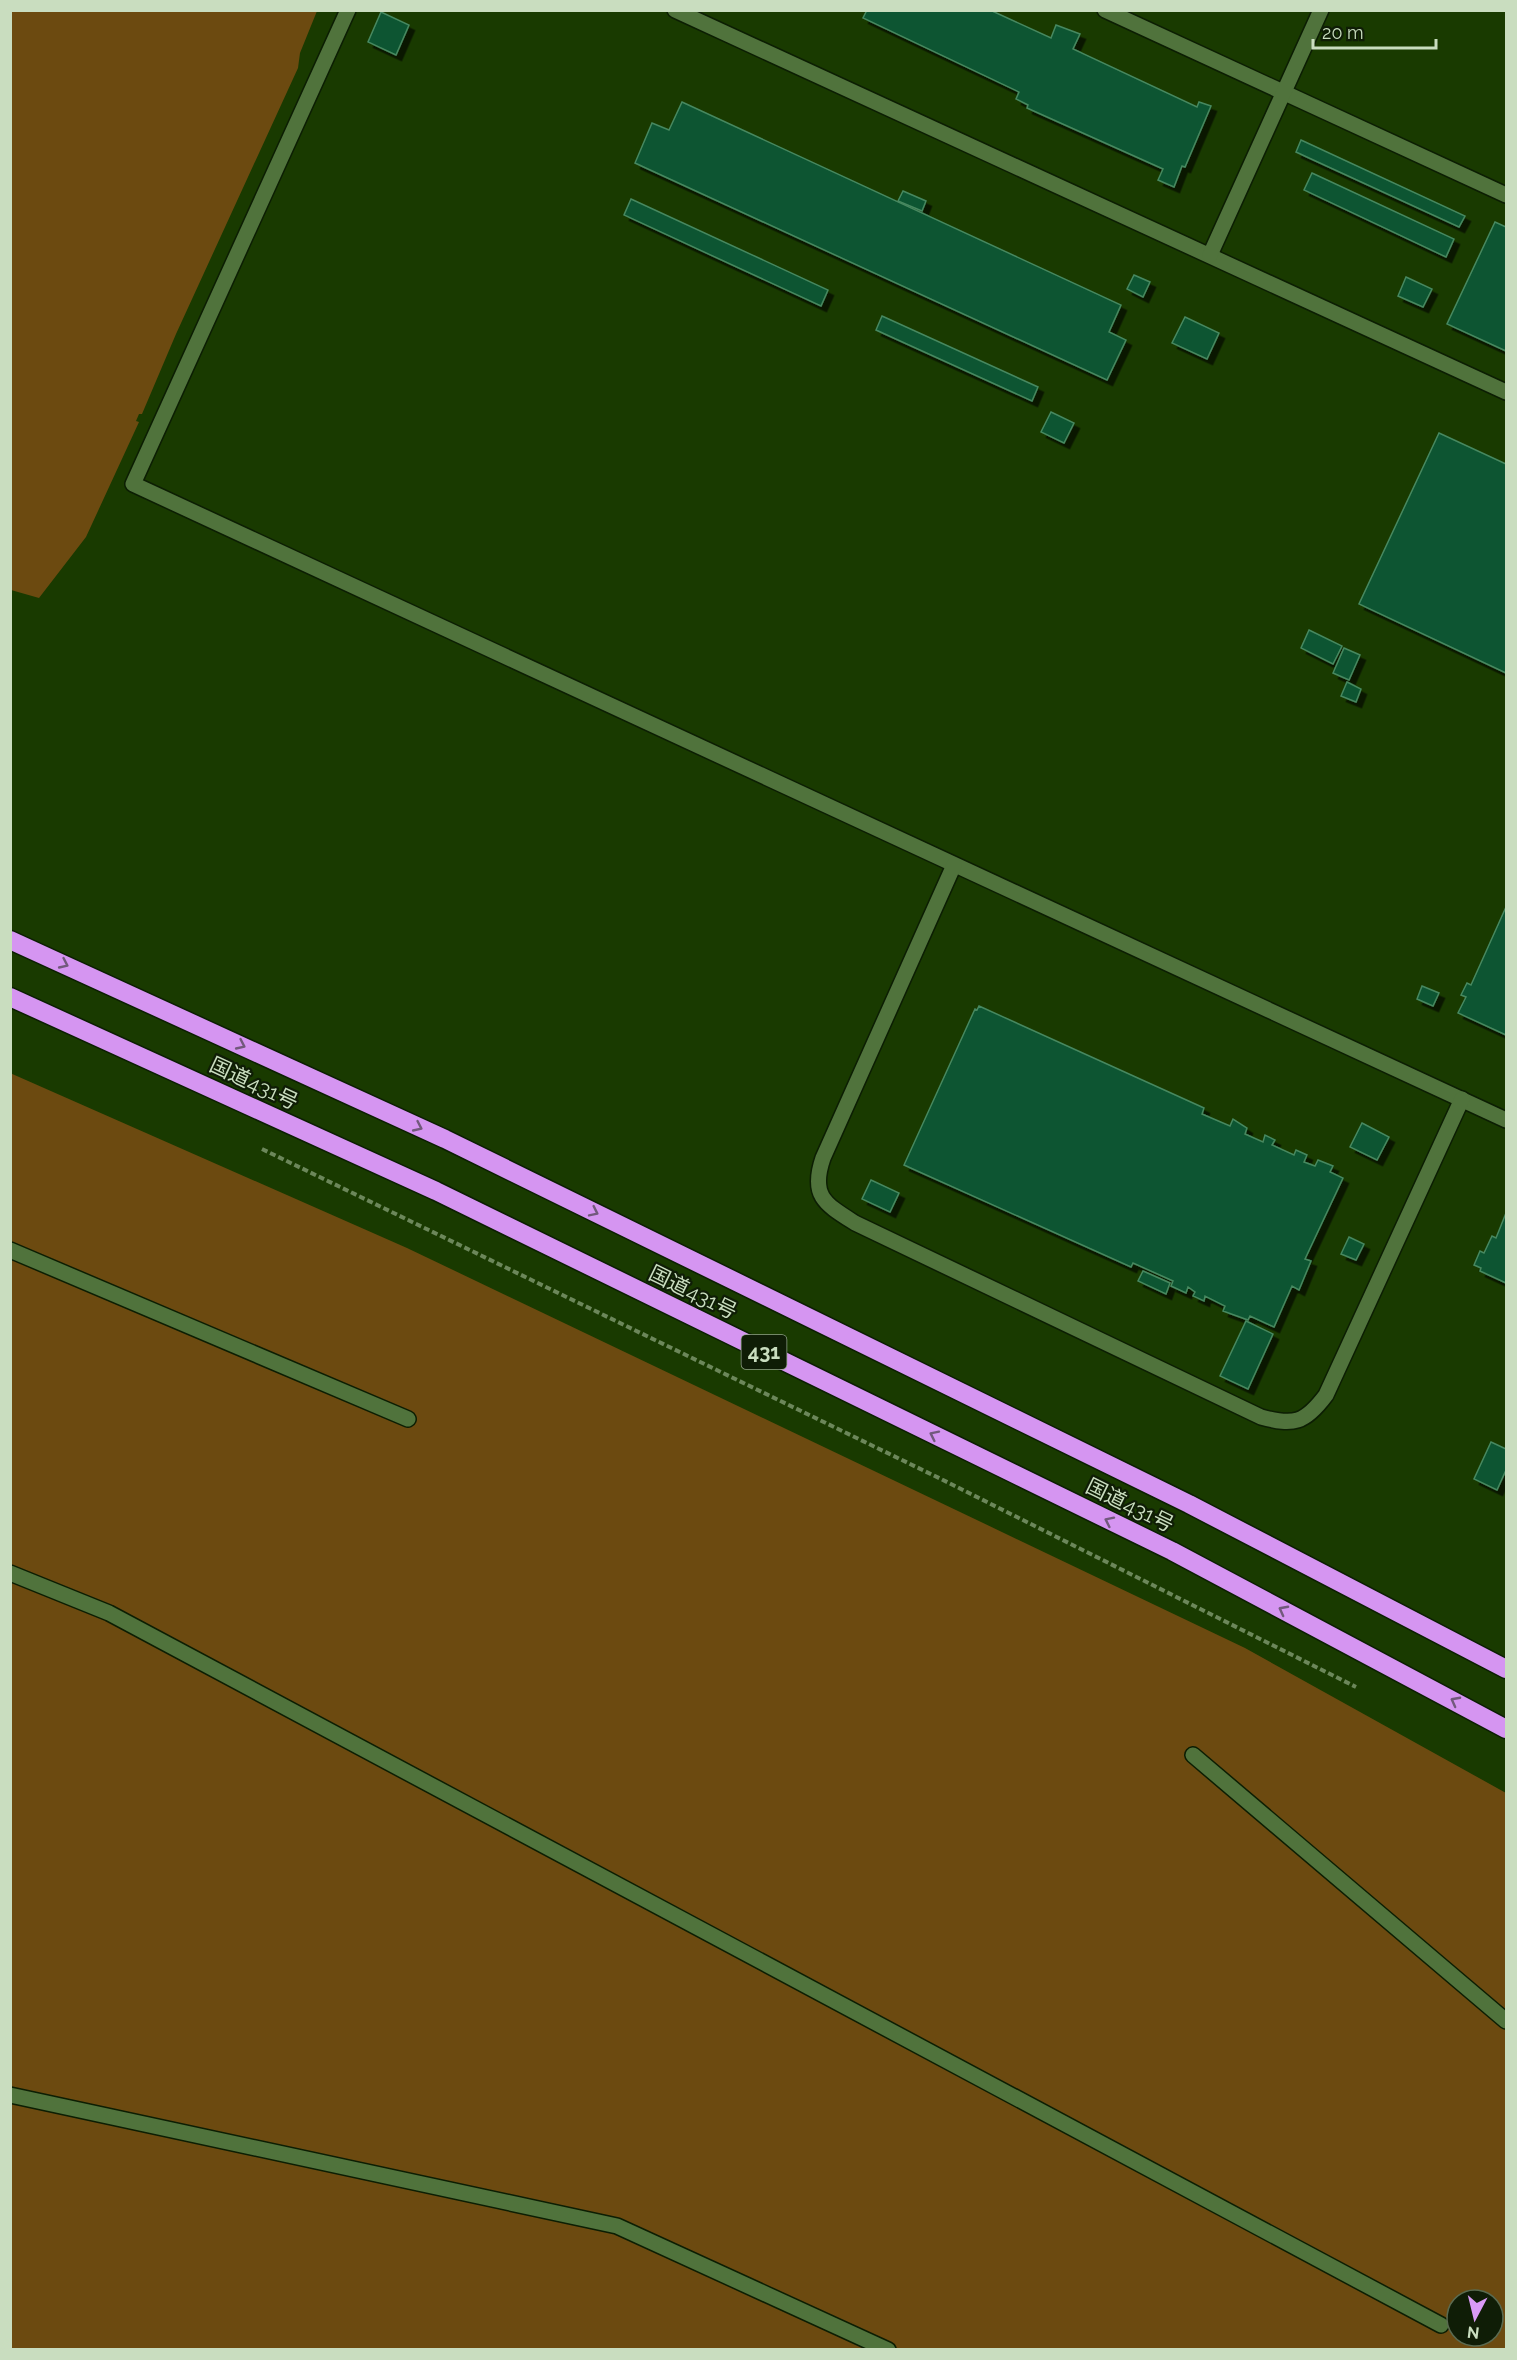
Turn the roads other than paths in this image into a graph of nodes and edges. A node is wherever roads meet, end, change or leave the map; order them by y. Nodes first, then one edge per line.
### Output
1 (348, 10) edge
2 (675, 10) edge
3 (1105, 10) edge
4 (1321, 10) edge
5 (1284, 93) junction
6 (1506, 195) edge
7 (1210, 255) junction
8 (1506, 392) edge
9 (954, 865) junction
10 (10, 940) edge
11 (10, 997) edge
12 (1462, 1100) junction
13 (1506, 1120) edge
14 (10, 1250) edge
15 (408, 1419) dead end
16 (10, 1573) edge
17 (1506, 1669) edge
18 (1506, 1729) edge
19 (1192, 1755) dead end
20 (1506, 2021) edge
21 (10, 2095) edge
22 (1441, 2325) dead end
23 (888, 2349) edge

1 - 9 lane
2 - 7 lane
3 - 5 lane
4 - 5 lane
5 - 6 lane
5 - 7 lane
7 - 8 lane
9 - 12 lane
9 - 12 lane
10 -> 17 highway, 国道431号 / 431
18 -> 11 highway, 国道431号 / 431
12 - 13 lane
14 - 15 lane
16 - 22 lane
19 - 20 lane
21 - 23 lane

